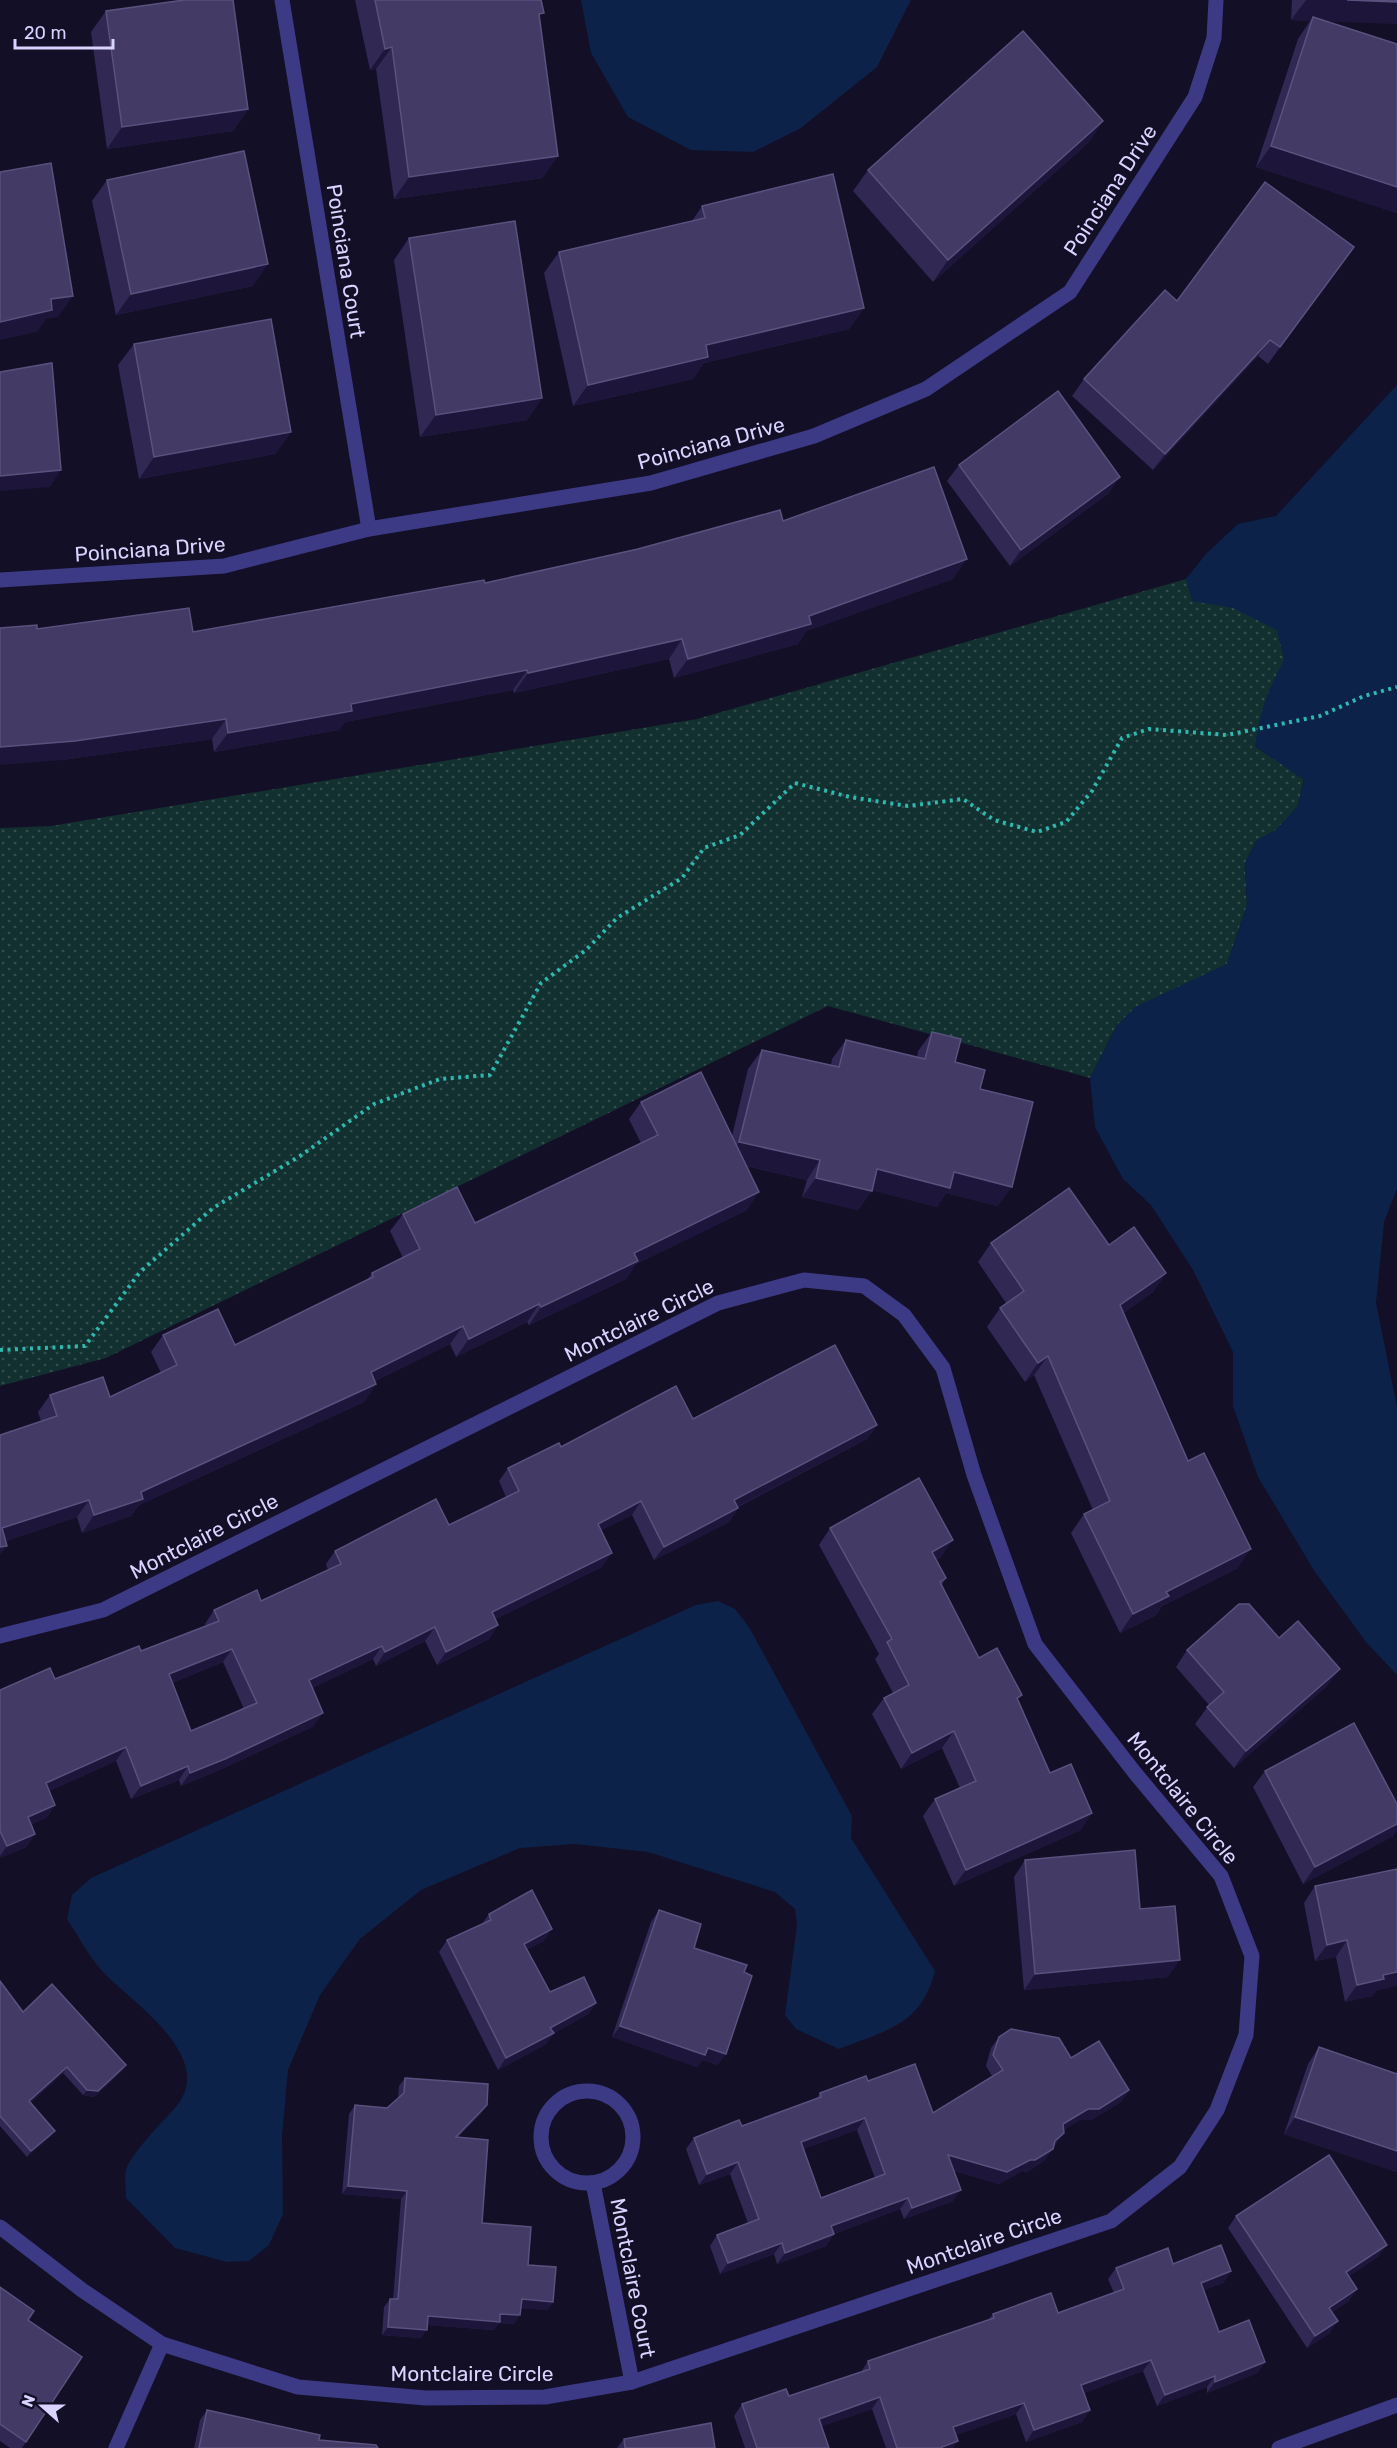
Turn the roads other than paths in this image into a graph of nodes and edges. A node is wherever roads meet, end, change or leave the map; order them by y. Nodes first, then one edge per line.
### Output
1 (282, 0) edge
2 (1216, 0) edge
3 (369, 529) junction
4 (0, 580) edge
5 (0, 1636) edge
6 (593, 2183) junction
7 (0, 2227) edge
8 (162, 2344) junction
9 (632, 2382) junction
10 (1397, 2405) edge
11 (116, 2448) edge
12 (1279, 2448) edge

1 - 3 street, Poinciana Court
2 - 3 street, Poinciana Drive
3 - 4 street, Poinciana Drive
5 - 9 street, Montclaire Circle
6 - 6 street, Montclaire Court
6 - 9 street, Montclaire Court
7 - 8 street, Montclaire Circle
8 - 9 street, Montclaire Circle
8 - 11 street
10 - 12 street

